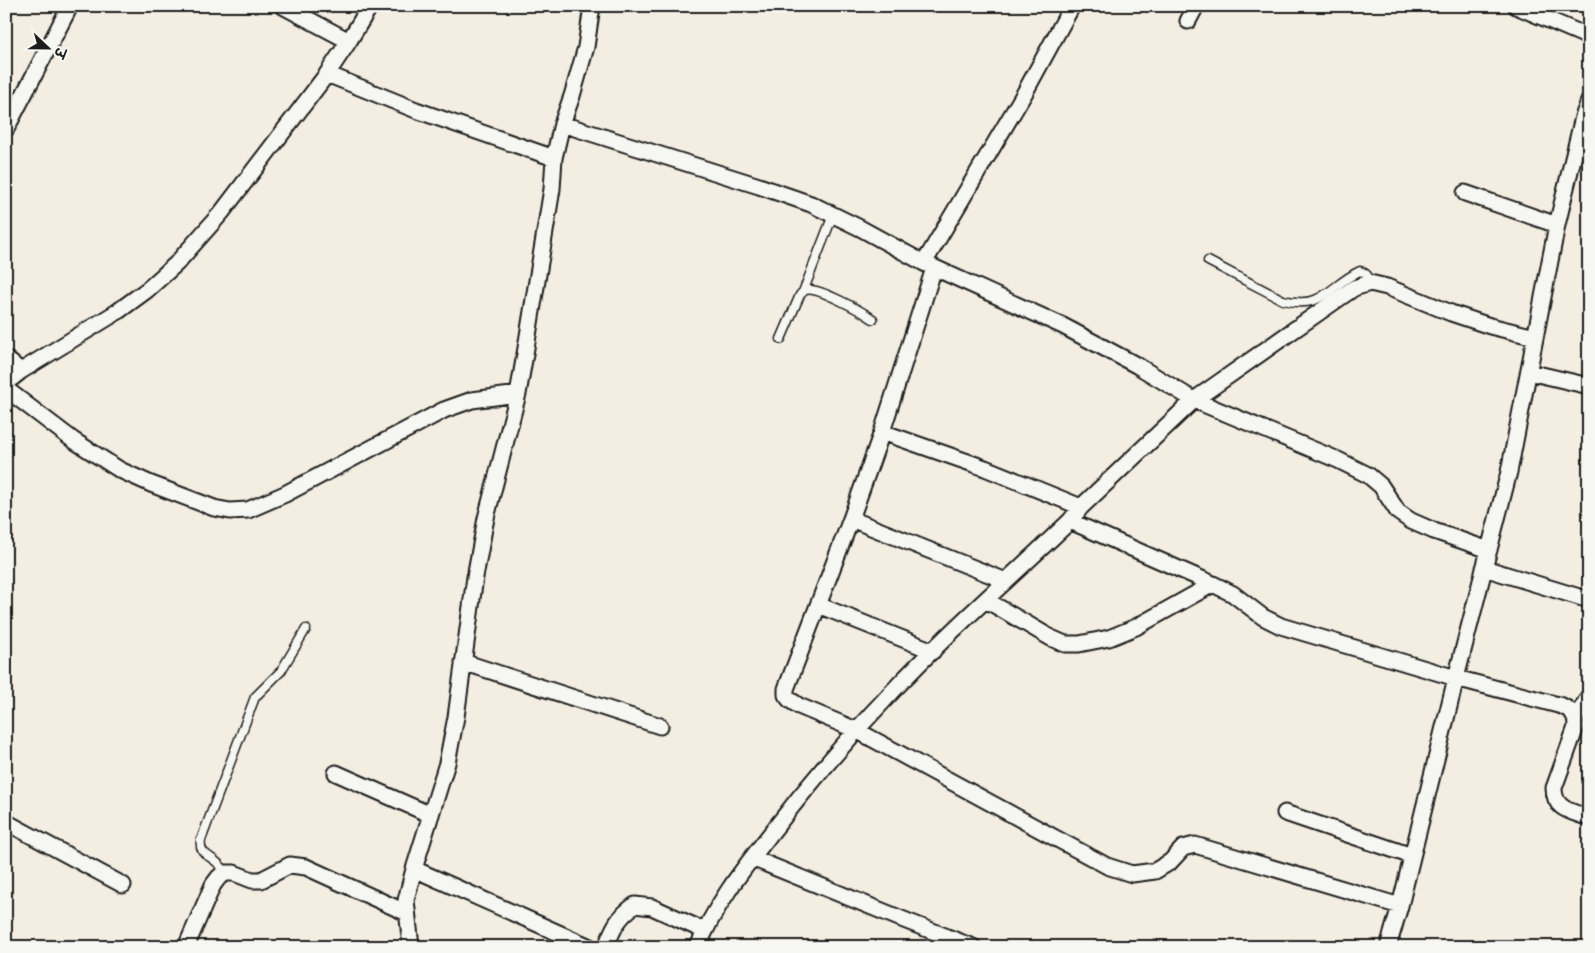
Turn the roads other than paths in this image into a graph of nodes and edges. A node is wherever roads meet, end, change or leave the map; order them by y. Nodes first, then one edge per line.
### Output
1 (70, 6) edge
2 (283, 6) edge
3 (370, 6) edge
4 (592, 6) edge
5 (1072, 6) edge
6 (1196, 6) edge
7 (1516, 6) edge
8 (1188, 22) dead end
9 (1589, 37) edge
10 (350, 41) junction
11 (328, 74) junction
12 (1589, 101) edge
13 (562, 124) junction
14 (6, 129) edge
15 (554, 158) junction
16 (1465, 193) dead end
17 (833, 215) junction
18 (1557, 225) junction
19 (1208, 261) dead end
20 (929, 265) junction
21 (1370, 283) junction
22 (803, 292) junction
23 (873, 319) dead end
24 (1535, 337) junction
25 (781, 339) dead end
26 (6, 359) edge
27 (21, 371) junction
28 (1529, 372) junction
29 (6, 383) edge
30 (1589, 386) edge
31 (6, 389) edge
32 (518, 394) junction
33 (1194, 400) junction
34 (882, 432) junction
35 (1081, 507) junction
36 (851, 519) junction
37 (1070, 521) junction
38 (1489, 550) junction
39 (1484, 568) junction
40 (1006, 581) junction
41 (1213, 584) junction
42 (986, 600) junction
43 (1589, 600) edge
44 (818, 605) junction
45 (306, 629) dead end
46 (933, 651) junction
47 (463, 662) junction
48 (1456, 678) junction
49 (1589, 696) edge
50 (660, 726) dead end
51 (1580, 726) edge
52 (856, 730) junction
53 (336, 773) dead end
54 (1285, 814) dead end
55 (432, 815) junction
56 (1589, 818) edge
57 (6, 822) edge
58 (1412, 856) junction
59 (752, 858) junction
60 (414, 869) junction
61 (226, 873) junction
62 (123, 885) dead end
63 (1400, 906) junction
64 (407, 914) junction
65 (705, 930) junction
66 (186, 947) edge
67 (411, 947) edge
68 (590, 947) edge
69 (606, 947) edge
70 (698, 947) edge
71 (973, 947) edge
72 (1388, 947) edge

1 - 14 street
2 - 10 street
3 - 10 street
4 - 13 street
5 - 20 street
6 - 8 street
7 - 9 street
10 - 11 street
11 - 15 street
11 - 27 street
12 - 18 street
13 - 15 street
13 - 17 street
15 - 32 street
16 - 18 street
17 - 20 street
17 - 22 lane
18 - 24 street
19 - 21 lane
20 - 33 street
20 - 34 street
21 - 24 street
21 - 33 street
22 - 23 lane
22 - 25 lane
24 - 28 street
26 - 27 street
27 - 29 street
28 - 30 street
28 - 38 street
31 - 32 street
32 - 47 street
33 - 35 street
33 - 38 street
34 - 35 street
34 - 36 street
35 - 37 street
36 - 40 street
36 - 44 street
37 - 40 street
37 - 41 street
38 - 39 street
39 - 43 street
39 - 48 street
40 - 42 street
41 - 42 street
41 - 48 street
42 - 46 street
44 - 46 street
44 - 52 street
45 - 61 lane
46 - 52 street
47 - 50 street
47 - 55 street
48 - 51 street
48 - 58 street
49 - 51 street
51 - 56 street
52 - 59 street
52 - 63 street
53 - 55 street
54 - 58 street
55 - 60 street
57 - 62 street
58 - 63 street
59 - 65 street
59 - 71 street
60 - 64 street
60 - 68 street
61 - 64 street
61 - 66 street
63 - 72 street
64 - 67 street
65 - 69 street
65 - 70 street

